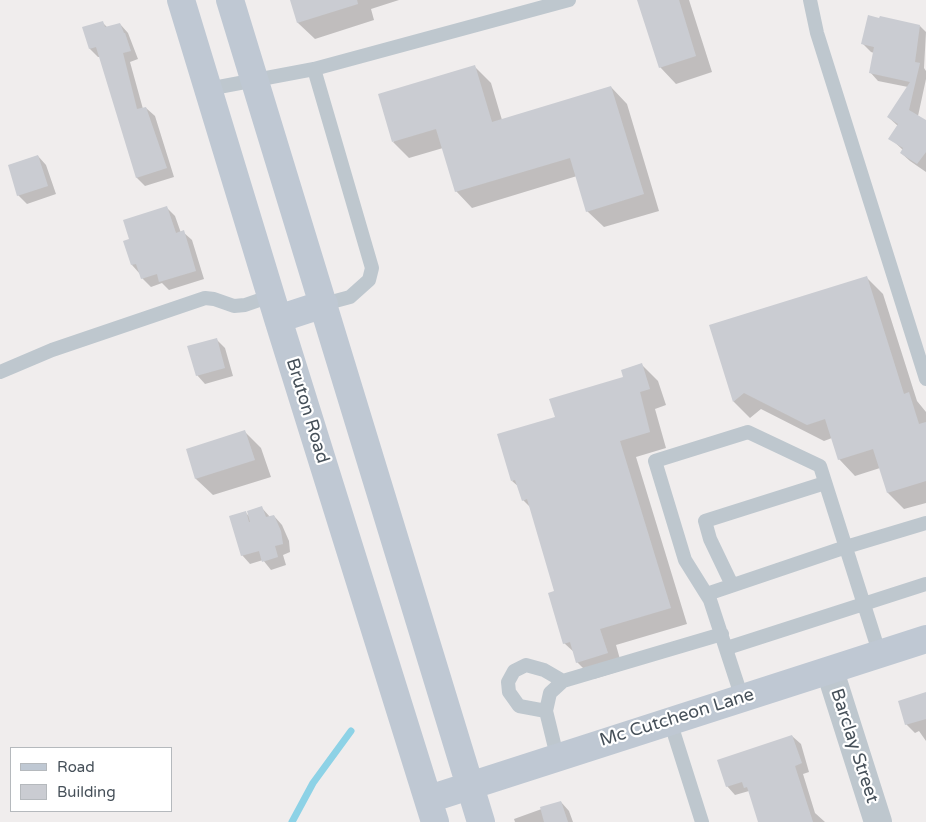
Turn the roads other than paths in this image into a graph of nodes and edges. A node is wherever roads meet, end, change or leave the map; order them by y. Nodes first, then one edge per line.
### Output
1 (181, 0) edge
2 (230, 0) edge
3 (569, 0) edge
4 (810, 0) edge
5 (314, 69) junction
6 (254, 81) junction
7 (208, 89) junction
8 (324, 304) junction
9 (274, 307) junction
10 (0, 372) edge
11 (926, 379) edge
12 (825, 483) junction
13 (926, 523) edge
14 (846, 548) junction
15 (926, 584) edge
16 (732, 585) junction
17 (707, 594) junction
18 (864, 603) junction
19 (722, 634) junction
20 (926, 639) edge
21 (727, 648) junction
22 (880, 655) junction
23 (830, 671) junction
24 (563, 681) junction
25 (742, 698) junction
26 (546, 711) junction
27 (670, 721) junction
28 (557, 756) junction
29 (470, 785) junction
30 (432, 810) edge
31 (482, 822) edge
32 (702, 822) edge
33 (878, 822) edge

1 - 7 main road, Bruton Road
2 - 6 main road
3 - 5 lane
4 - 11 lane
5 - 6 lane
5 - 8 lane
6 - 7 lane
6 - 8 main road
7 - 9 main road, Bruton Road
8 - 9 main road
8 - 29 main road
9 - 10 lane
9 - 30 main road, Bruton Road
12 - 14 lane
12 - 16 lane
12 - 17 lane
13 - 14 lane
14 - 16 lane
14 - 18 lane
15 - 18 lane
16 - 17 lane
17 - 19 lane
18 - 21 lane
18 - 22 lane
19 - 21 lane
19 - 24 lane
20 - 22 main road, Mc Cutcheon Lane
21 - 25 lane
22 - 23 main road, Mc Cutcheon Lane
23 - 25 main road, Mc Cutcheon Lane
23 - 33 street, Barclay Street
24 - 26 lane
24 - 26 lane
25 - 27 main road, Mc Cutcheon Lane
26 - 28 lane
27 - 28 main road, Mc Cutcheon Lane
27 - 32 lane
28 - 29 main road, Mc Cutcheon Lane
29 - 30 main road, Mc Cutcheon Lane
29 - 31 main road

